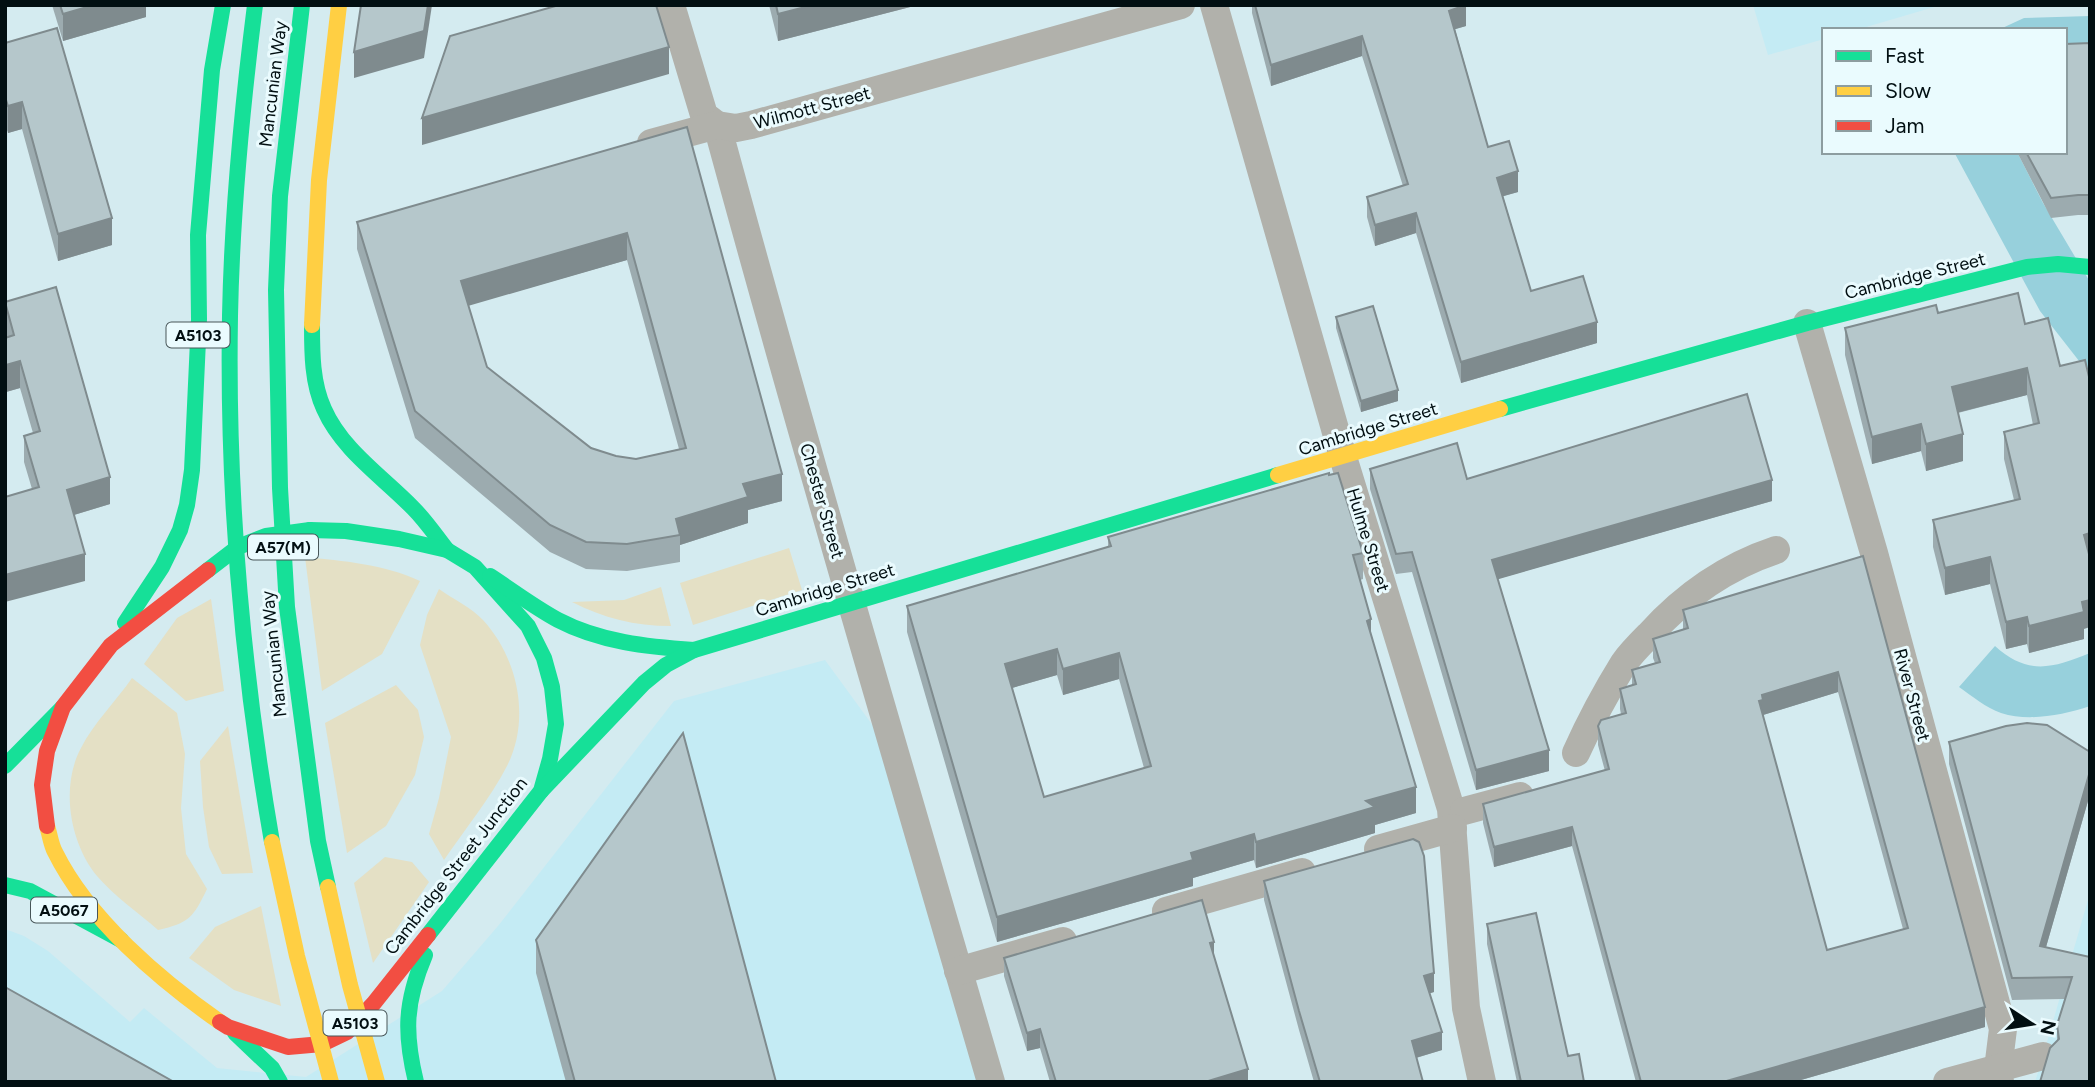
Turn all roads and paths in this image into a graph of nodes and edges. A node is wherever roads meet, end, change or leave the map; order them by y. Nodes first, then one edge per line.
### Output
1 (223, 5) edge
2 (255, 5) edge
3 (302, 5) edge
4 (339, 5) edge
5 (671, 5) edge
6 (1181, 5) edge
7 (1214, 5) edge
8 (717, 125) junction
9 (629, 149) edge
10 (2089, 267) edge
11 (1807, 323) junction
12 (1343, 457) junction
13 (447, 550) junction
14 (1776, 550) dead end
15 (475, 567) junction
16 (850, 602) junction
17 (111, 645) junction
18 (694, 650) junction
19 (63, 707) junction
20 (1576, 753) dead end
21 (5, 766) edge
22 (1548, 788) edge
23 (541, 791) junction
24 (1458, 820) junction
25 (1360, 855) edge
26 (1320, 866) edge
27 (5, 885) edge
28 (442, 917) junction
29 (1139, 919) edge
30 (1088, 933) edge
31 (121, 940) junction
32 (958, 971) junction
33 (228, 1027) junction
34 (2043, 1056) dead end
35 (1999, 1076) edge
36 (280, 1082) edge
37 (331, 1082) edge
38 (377, 1082) edge
39 (416, 1082) edge
40 (991, 1082) edge
41 (1482, 1082) edge
42 (1947, 1082) edge

1 - 17 main road, A5103
2 - 37 main road, Mancunian Way / A57(M), bridge
3 - 38 main road, Mancunian Way / A57(M), bridge
4 - 13 main road, A5103
5 - 8 street, Chester Street
6 - 8 street, Wilmott Street
7 - 12 street, Hulme Street
8 - 9 street, Wilmott Street
8 - 16 street, Chester Street
10 - 11 main road, Cambridge Street
11 - 12 main road, Cambridge Street
11 - 35 street, River Street
12 - 16 main road, Cambridge Street
12 - 24 street, Hulme Street
13 - 15 main road, Cambridge Street Junction / A5103
13 - 17 main road, Cambridge Street Junction / A5103
14 - 20 street
15 - 18 main road, Cambridge Street
15 - 23 main road, Cambridge Street Junction / A5103
16 - 18 main road, Cambridge Street
16 - 32 street, Chester Street
17 - 19 main road, Cambridge Street Junction / A5103
18 - 23 main road, Cambridge Street
19 - 21 main road
19 - 31 main road, Cambridge Street Junction / A5103
22 - 24 street
23 - 28 main road, Cambridge Street Junction / A5103
24 - 25 street
24 - 41 street, Hulme Street
26 - 29 street
27 - 31 main road, A5067
28 - 33 main road, Cambridge Street Junction / A5103
28 - 39 main road
30 - 32 street
31 - 33 main road, Cambridge Street Junction / A5103
32 - 40 street, Chester Street
33 - 36 main road
34 - 35 street
35 - 42 street

